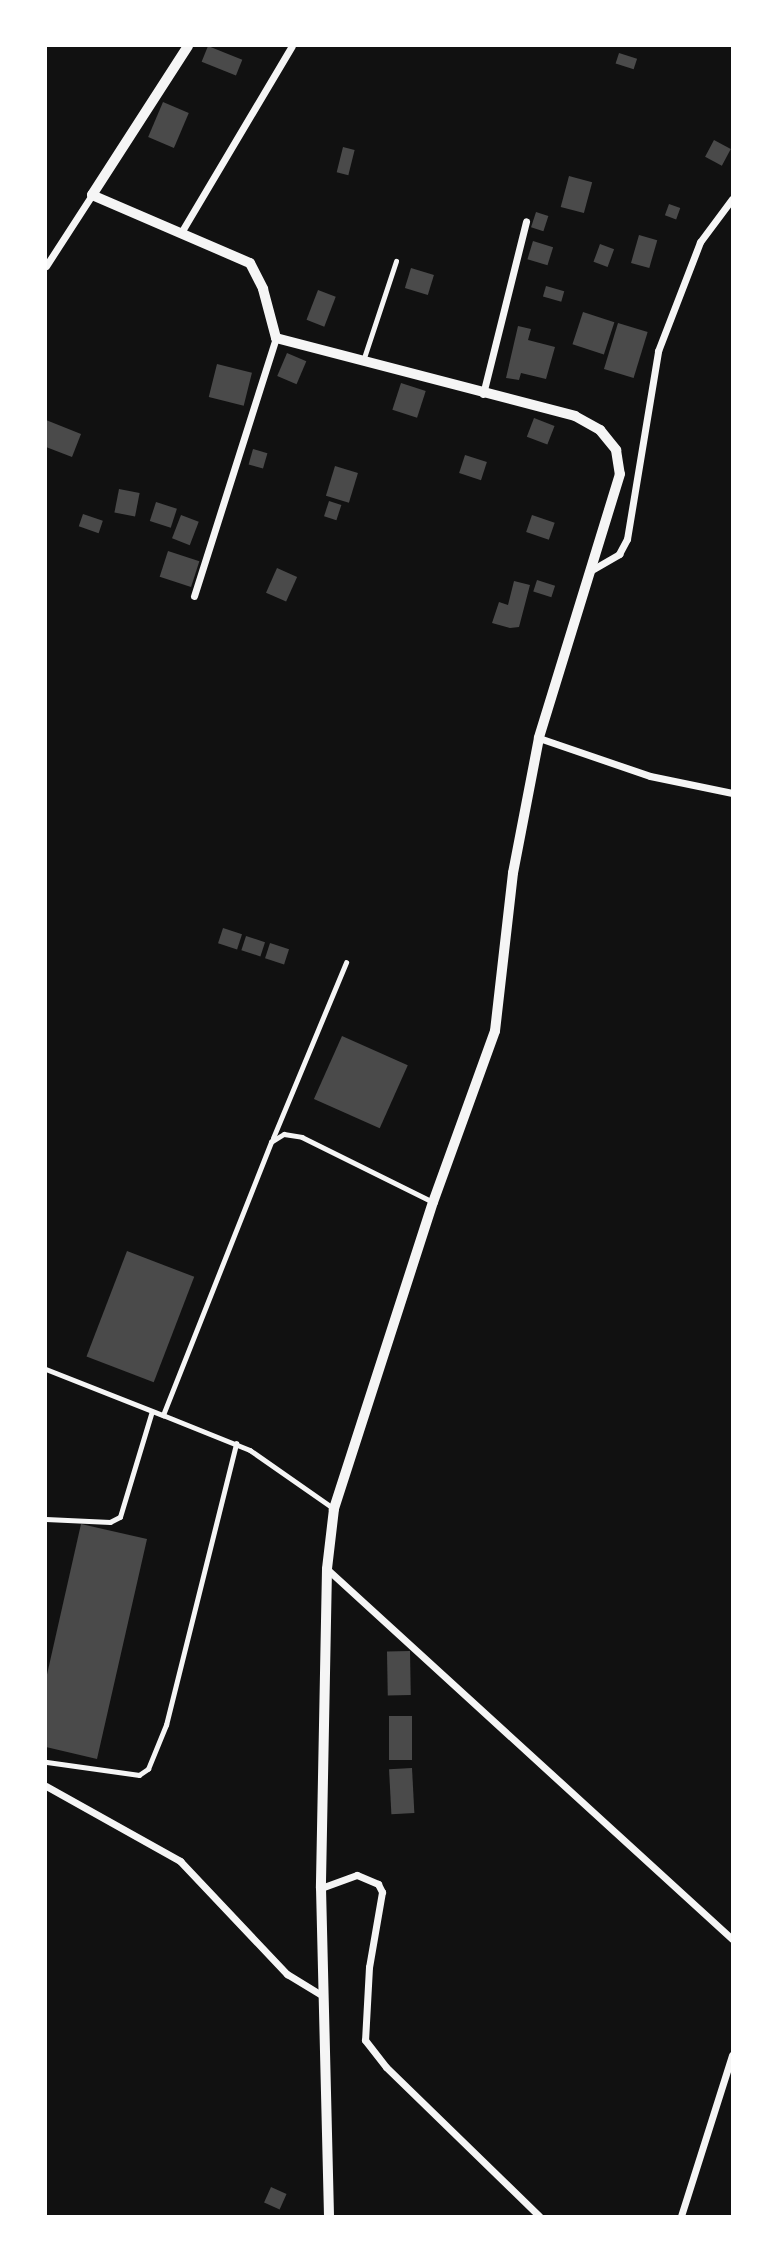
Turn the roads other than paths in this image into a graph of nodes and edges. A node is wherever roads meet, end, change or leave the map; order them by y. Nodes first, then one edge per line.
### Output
1 (188, 46) edge
2 (292, 46) edge
3 (92, 195) junction
4 (733, 199) edge
5 (526, 221) dead end
6 (182, 231) junction
7 (396, 261) dead end
8 (46, 266) edge
9 (276, 338) junction
10 (363, 362) junction
11 (482, 395) junction
12 (589, 571) junction
13 (194, 596) dead end
14 (539, 738) junction
15 (733, 793) edge
16 (346, 963) dead end
17 (271, 1142) junction
18 (433, 1202) junction
19 (46, 1369) edge
20 (152, 1414) junction
21 (163, 1415) junction
22 (236, 1444) junction
23 (334, 1509) junction
24 (46, 1519) edge
25 (327, 1569) junction
26 (47, 1762) dead end
27 (46, 1786) edge
28 (321, 1888) junction
29 (733, 1939) edge
30 (323, 1996) junction
31 (733, 2055) edge
32 (329, 2217) edge
33 (539, 2217) edge
34 (681, 2217) edge

1 - 3 street
2 - 6 street
3 - 6 street
3 - 8 street
4 - 12 street
5 - 11 street
6 - 9 street
7 - 10 lane
9 - 10 street
9 - 13 street
10 - 11 street
11 - 12 street
12 - 14 street
14 - 15 street
14 - 18 street
16 - 17 lane
17 - 18 lane
17 - 21 lane
18 - 23 street
19 - 20 lane
20 - 21 lane
20 - 24 lane
21 - 22 lane
22 - 23 lane
22 - 26 lane
23 - 25 street
25 - 28 street
25 - 29 street
27 - 30 street
28 - 30 street
28 - 33 street
30 - 32 street
31 - 34 street

